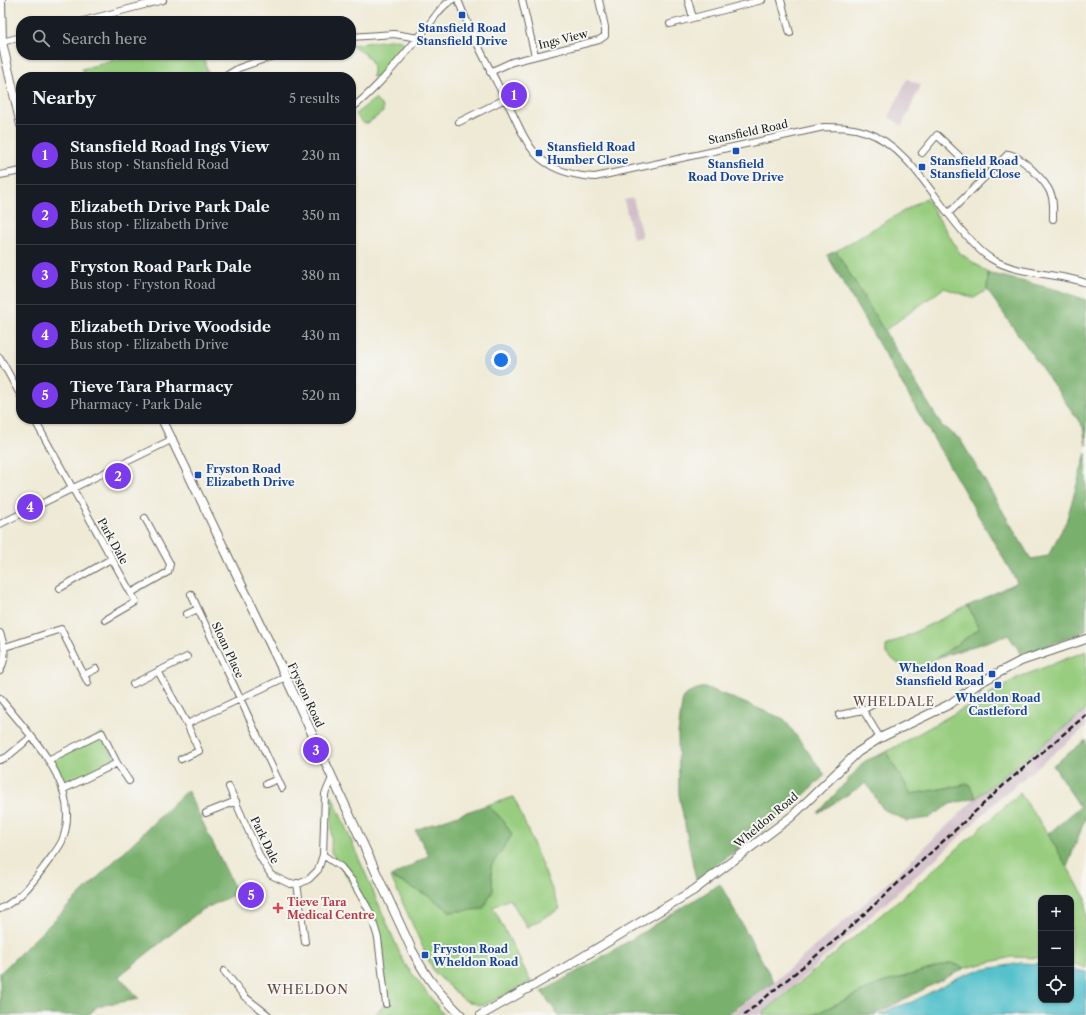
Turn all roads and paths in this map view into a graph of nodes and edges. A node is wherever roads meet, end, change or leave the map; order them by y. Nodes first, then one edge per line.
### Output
1 (1, 0) edge
2 (163, 0) edge
3 (452, 0) edge
4 (458, 0) edge
5 (522, 0) edge
6 (599, 0) edge
7 (688, 0) edge
8 (762, 0) edge
9 (781, 0) edge
10 (754, 1) edge
11 (102, 16) edge
12 (693, 18) junction
13 (670, 24) dead end
14 (790, 33) dead end
15 (356, 37) edge
16 (16, 38) edge
17 (419, 38) junction
18 (2, 42) junction
19 (535, 56) junction
20 (262, 60) edge
21 (232, 72) edge
22 (490, 72) junction
23 (505, 99) junction
24 (16, 103) edge
25 (356, 105) edge
26 (459, 122) dead end
27 (922, 153) dead end
28 (16, 172) edge
29 (0, 175) edge
30 (982, 178) junction
31 (948, 214) junction
32 (1053, 219) dead end
33 (1086, 283) edge
34 (0, 358) edge
35 (16, 387) edge
36 (37, 424) edge
37 (164, 424) edge
38 (172, 439) junction
39 (73, 489) junction
40 (145, 518) dead end
41 (0, 524) edge
42 (111, 559) junction
43 (60, 588) dead end
44 (131, 593) junction
45 (191, 594) dead end
46 (198, 609) junction
47 (187, 614) dead end
48 (105, 620) dead end
49 (0, 633) edge
50 (1086, 639) edge
51 (5, 647) junction
52 (188, 657) dead end
53 (96, 669) dead end
54 (0, 671) edge
55 (158, 671) junction
56 (84, 675) junction
57 (286, 677) junction
58 (88, 683) dead end
59 (133, 684) dead end
60 (0, 698) edge
61 (240, 699) junction
62 (879, 701) dead end
63 (863, 710) junction
64 (839, 715) dead end
65 (187, 724) junction
66 (31, 737) junction
67 (880, 738) junction
68 (181, 759) dead end
69 (0, 760) edge
70 (48, 760) junction
71 (117, 763) junction
72 (332, 778) junction
73 (278, 779) junction
74 (129, 781) dead end
75 (266, 784) dead end
76 (229, 787) dead end
77 (282, 788) dead end
78 (64, 789) junction
79 (236, 801) junction
80 (206, 813) dead end
81 (323, 855) junction
82 (297, 883) junction
83 (0, 909) edge
84 (305, 942) dead end
85 (224, 971) dead end
86 (386, 1004) dead end
87 (268, 1015) edge
88 (461, 1015) edge
89 (481, 1015) edge

1 - 18 street
2 - 11 street
3 - 17 street
4 - 22 street, Stansfield Road
5 - 19 street, Ings View
6 - 19 street, Ings View
7 - 12 street
8 - 10 street
9 - 14 street
10 - 12 street
12 - 13 street
15 - 17 street
16 - 18 street
17 - 25 street
18 - 24 street
19 - 22 street, Ings View
20 - 21 street
22 - 23 street, Stansfield Road
23 - 26 street
23 - 31 street, Stansfield Road
27 - 30 street
28 - 29 street
30 - 31 street
30 - 32 street
31 - 33 street, Stansfield Road
34 - 35 street
36 - 39 street, Park Dale
37 - 38 street, Fryston Road
38 - 39 street
38 - 57 street, Fryston Road
39 - 41 street
39 - 42 street, Park Dale
40 - 44 street
42 - 43 street
42 - 44 street, Park Dale
44 - 48 street, Park Dale
45 - 46 street, Sloan Place
46 - 47 street
46 - 61 street, Sloan Place
49 - 51 street
50 - 67 street, Wheldon Road
51 - 54 street
51 - 56 street
52 - 55 street
53 - 56 street
55 - 59 street
55 - 65 street
56 - 58 street
57 - 61 street
57 - 72 street, Fryston Road
60 - 66 street
61 - 65 street
61 - 73 street, Sloan Place
62 - 63 street
63 - 64 street
63 - 67 street
65 - 68 street
66 - 69 street
66 - 70 street
67 - 89 street, Wheldon Road
70 - 71 street
70 - 78 street
71 - 74 street
71 - 78 street
72 - 81 street
72 - 88 street, Fryston Road
73 - 75 street
73 - 77 street, Sloan Place
76 - 79 street, Park Dale
78 - 83 street
79 - 80 street
79 - 82 street, Park Dale
81 - 82 street
81 - 86 street
82 - 84 street
85 - 87 street

